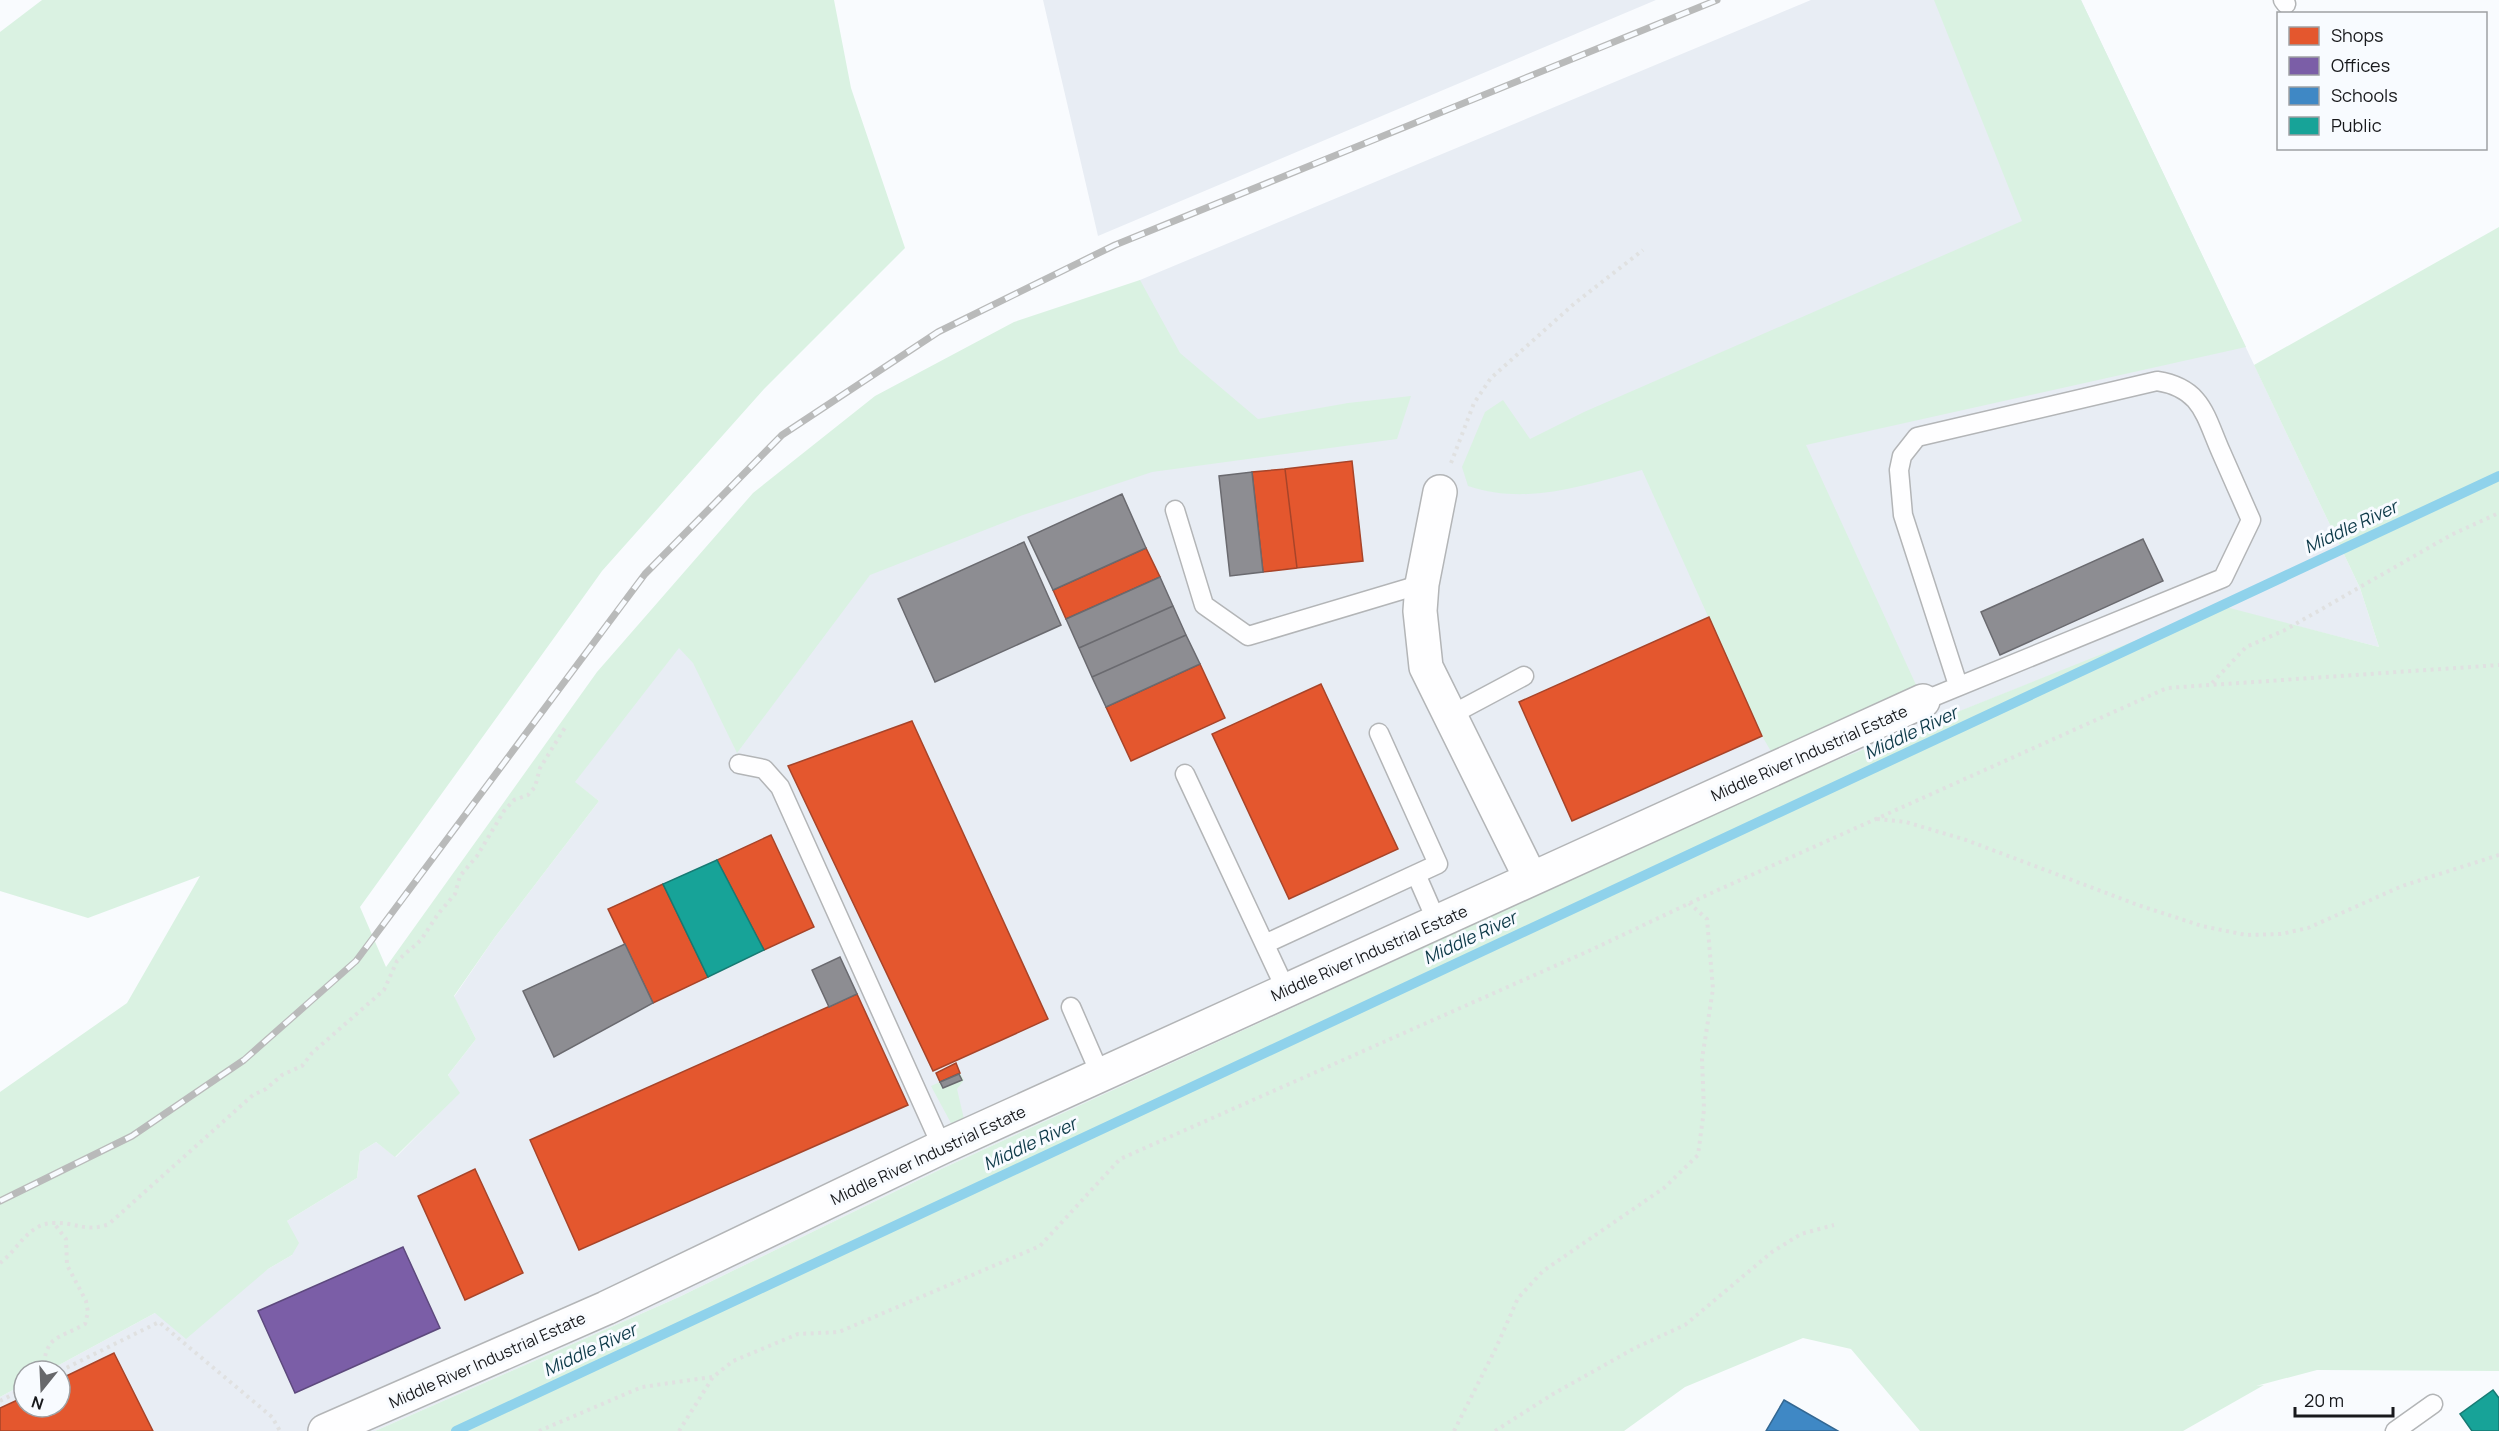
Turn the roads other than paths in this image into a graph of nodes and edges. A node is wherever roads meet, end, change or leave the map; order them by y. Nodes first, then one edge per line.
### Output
1 (1440, 492) road end
2 (1175, 510) dead end
3 (1422, 584) junction
4 (1524, 676) dead end
5 (1959, 685) junction
6 (1923, 701) joint
7 (1449, 716) junction
8 (1379, 733) dead end
9 (739, 764) dead end
10 (1185, 774) dead end
11 (1416, 874) junction
12 (1530, 879) junction
13 (1437, 922) junction
14 (1265, 944) junction
15 (1286, 990) junction
16 (1071, 1007) dead end
17 (1101, 1076) junction
18 (942, 1147) junction
19 (2433, 1404) dead end
20 (325, 1431) edge
21 (2395, 1431) edge

1 - 3 street
2 - 3 lane
3 - 7 street
4 - 7 lane
5 - 5 lane
5 - 6 lane
6 - 12 street, Middle River Industrial Estate
7 - 12 street
8 - 11 lane
9 - 18 lane
10 - 14 lane
11 - 13 lane
11 - 14 lane
12 - 13 street, Middle River Industrial Estate
13 - 15 street, Middle River Industrial Estate
14 - 15 lane
15 - 17 street, Middle River Industrial Estate
16 - 17 lane
17 - 18 street, Middle River Industrial Estate
18 - 20 street, Middle River Industrial Estate
19 - 21 lane

